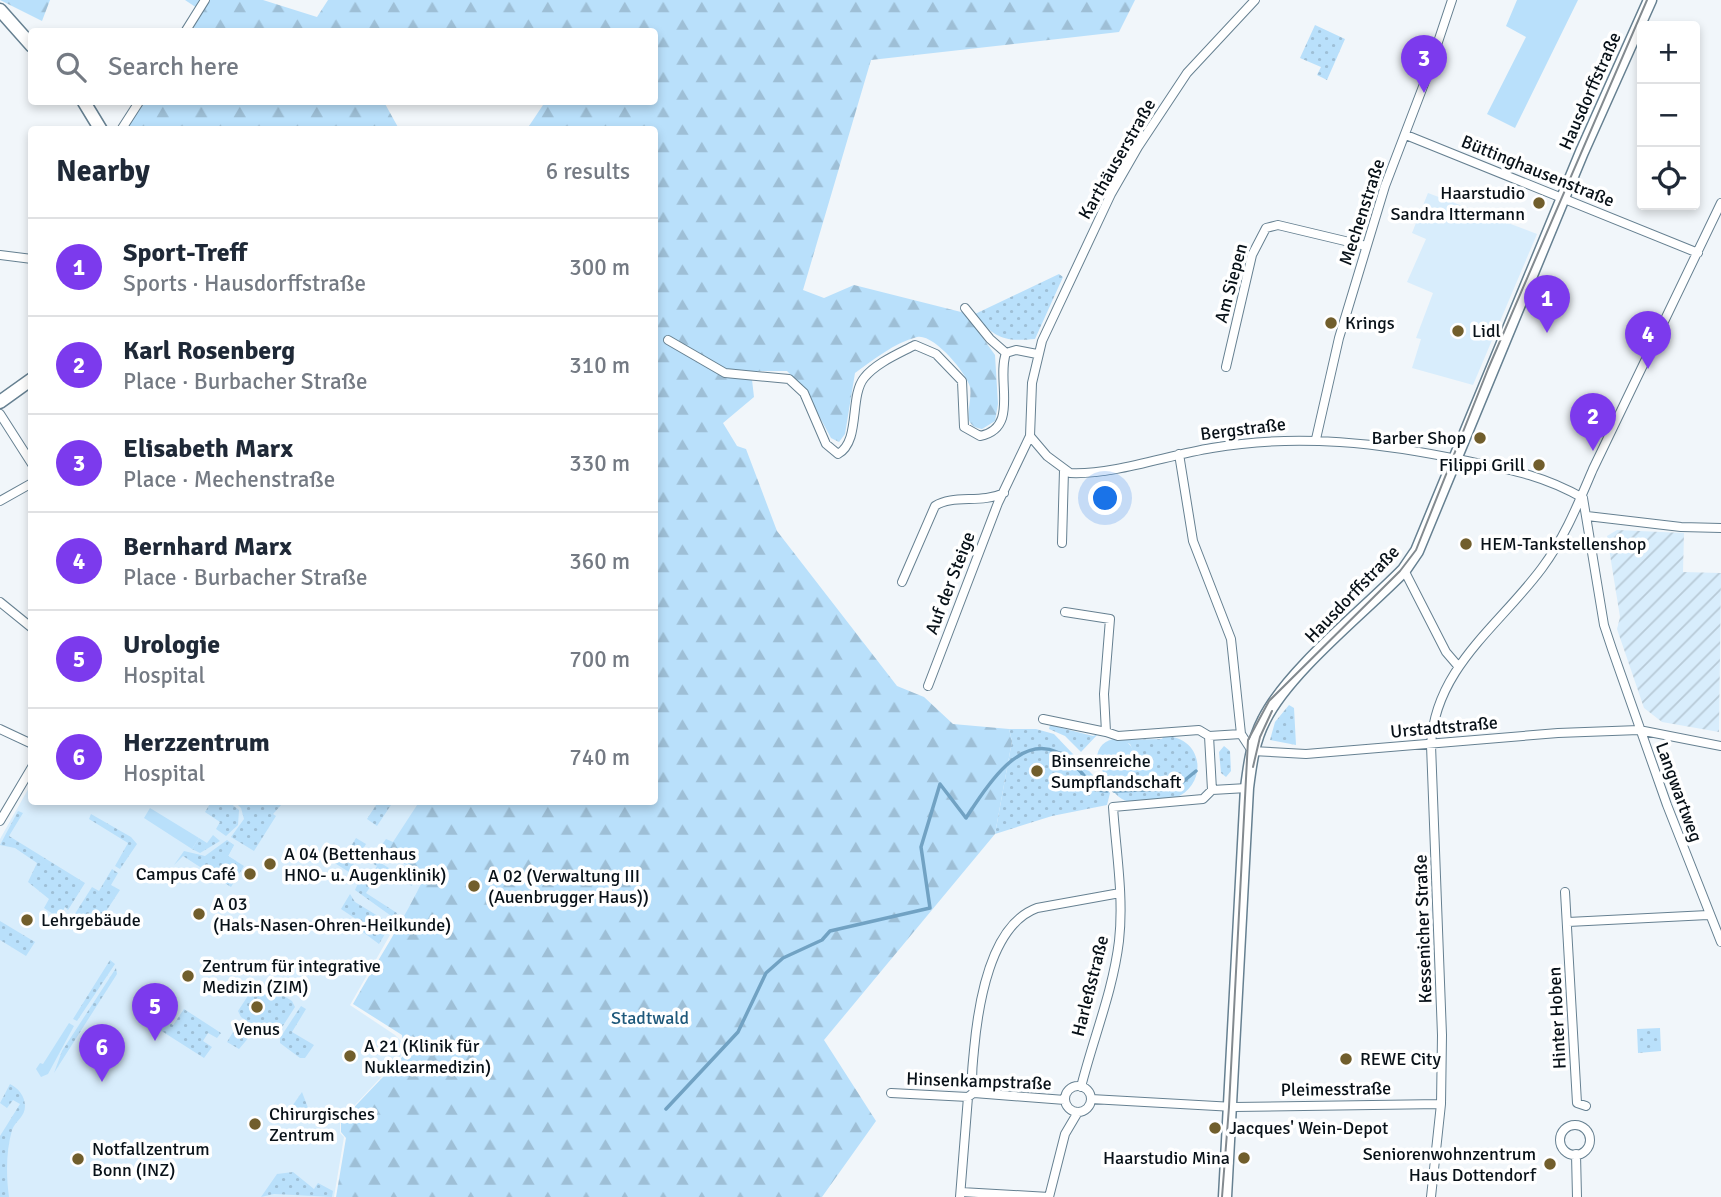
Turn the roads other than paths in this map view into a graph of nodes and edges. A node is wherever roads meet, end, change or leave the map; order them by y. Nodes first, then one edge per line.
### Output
1 (205, 0) edge
2 (1255, 0) edge
3 (1452, 0) edge
4 (1650, 0) edge
5 (0, 10) edge
6 (188, 28) edge
7 (28, 42) edge
8 (86, 105) edge
9 (137, 105) edge
10 (99, 126) edge
11 (124, 126) edge
12 (1406, 135) junction
13 (1563, 198) junction
14 (1721, 203) edge
15 (1366, 246) junction
16 (1698, 253) junction
17 (0, 254) edge
18 (28, 258) edge
19 (965, 308) dead end
20 (668, 340) dead end
21 (1006, 353) junction
22 (1037, 354) junction
23 (1226, 367) dead end
24 (28, 382) edge
25 (0, 402) edge
26 (0, 414) edge
27 (1030, 436) junction
28 (1316, 439) junction
29 (1179, 454) junction
30 (28, 458) edge
31 (1457, 458) junction
32 (1064, 470) junction
33 (28, 485) edge
34 (1004, 492) junction
35 (1583, 498) junction
36 (0, 500) edge
37 (1587, 516) junction
38 (1721, 528) edge
39 (1062, 543) dead end
40 (1404, 570) junction
41 (902, 582) dead end
42 (0, 602) edge
43 (1065, 612) dead end
44 (28, 625) edge
45 (1458, 666) junction
46 (928, 686) dead end
47 (1044, 719) dead end
48 (0, 729) edge
49 (1639, 730) junction
50 (1107, 732) junction
51 (1241, 734) junction
52 (1209, 736) junction
53 (28, 742) edge
54 (1431, 745) junction
55 (1721, 746) edge
56 (1252, 751) junction
57 (28, 774) edge
58 (1247, 788) junction
59 (1212, 790) junction
60 (0, 821) edge
61 (1565, 892) dead end
62 (1120, 893) junction
63 (1709, 915) junction
64 (1567, 922) junction
65 (1721, 942) edge
66 (1081, 1087) junction
67 (891, 1093) dead end
68 (971, 1095) junction
69 (1091, 1099) junction
70 (1065, 1100) junction
71 (1441, 1104) junction
72 (1586, 1106) dead end
73 (1231, 1107) junction
74 (1078, 1112) junction
75 (1576, 1154) dead end
76 (961, 1194) edge
77 (1049, 1197) edge
78 (1225, 1197) edge
79 (1431, 1197) edge
80 (1577, 1197) edge

1 - 6 street
2 - 22 street, Karthäuserstraße
3 - 12 street, Mechenstraße
4 - 13 main road, Hausdorffstraße
5 - 7 main road
8 - 10 main road
9 - 11 street
12 - 13 street, Büttinghausenstraße
12 - 15 street, Mechenstraße
13 - 16 street, Büttinghausenstraße
13 - 31 main road, Hausdorffstraße
14 - 16 street, Kessenicher Straße
15 - 23 street, Am Siepen
15 - 28 street, Mechenstraße
16 - 35 street, Kessenicher Straße
17 - 18 street
19 - 21 street
20 - 21 street
21 - 22 street
22 - 27 street
24 - 25 main road
26 - 30 street
27 - 32 street
27 - 34 street, Auf der Steige
28 - 29 street, Bergstraße
28 - 31 street, Bergstraße
29 - 32 street, Bergstraße
29 - 51 street
31 - 35 street, Bergstraße
31 - 40 main road, Hausdorffstraße
32 - 39 street
33 - 36 street
34 - 41 street
34 - 46 street, Auf der Steige
35 - 37 street, Langwartweg
35 - 45 street, Kessenicher Straße
37 - 38 street
37 - 49 street, Langwartweg
40 - 45 street
40 - 56 main road, Hausdorffstraße
42 - 44 street
43 - 50 street
45 - 54 street, Kessenicher Straße
47 - 50 street
48 - 53 street
49 - 54 street, Urstadtstraße
49 - 55 street, Urstadtstraße
49 - 63 street, Langwartweg
50 - 52 street
51 - 52 street
51 - 56 street
52 - 59 street
54 - 56 street, Urstadtstraße
54 - 71 street, Kessenicher Straße
56 - 58 main road, Hausdorffstraße
57 - 60 street
58 - 59 street
58 - 73 main road, Hausdorffstraße
59 - 62 street, Harleßstraße
61 - 64 street, Hinter Hoben
62 - 66 street, Harleßstraße
62 - 68 street
63 - 64 street
63 - 65 street, Langwartweg
64 - 72 street, Hinter Hoben
66 - 69 street
66 - 70 street, Hinsenkampstraße
67 - 68 street, Hinsenkampstraße
68 - 70 street, Hinsenkampstraße
68 - 76 street
69 - 73 street
69 - 74 street
70 - 74 street, Hinsenkampstraße
71 - 73 street, Pleimesstraße
71 - 79 street, Kessenicher Straße
73 - 78 main road, Hausdorffstraße
74 - 77 street
75 - 80 street
76 - 77 street

